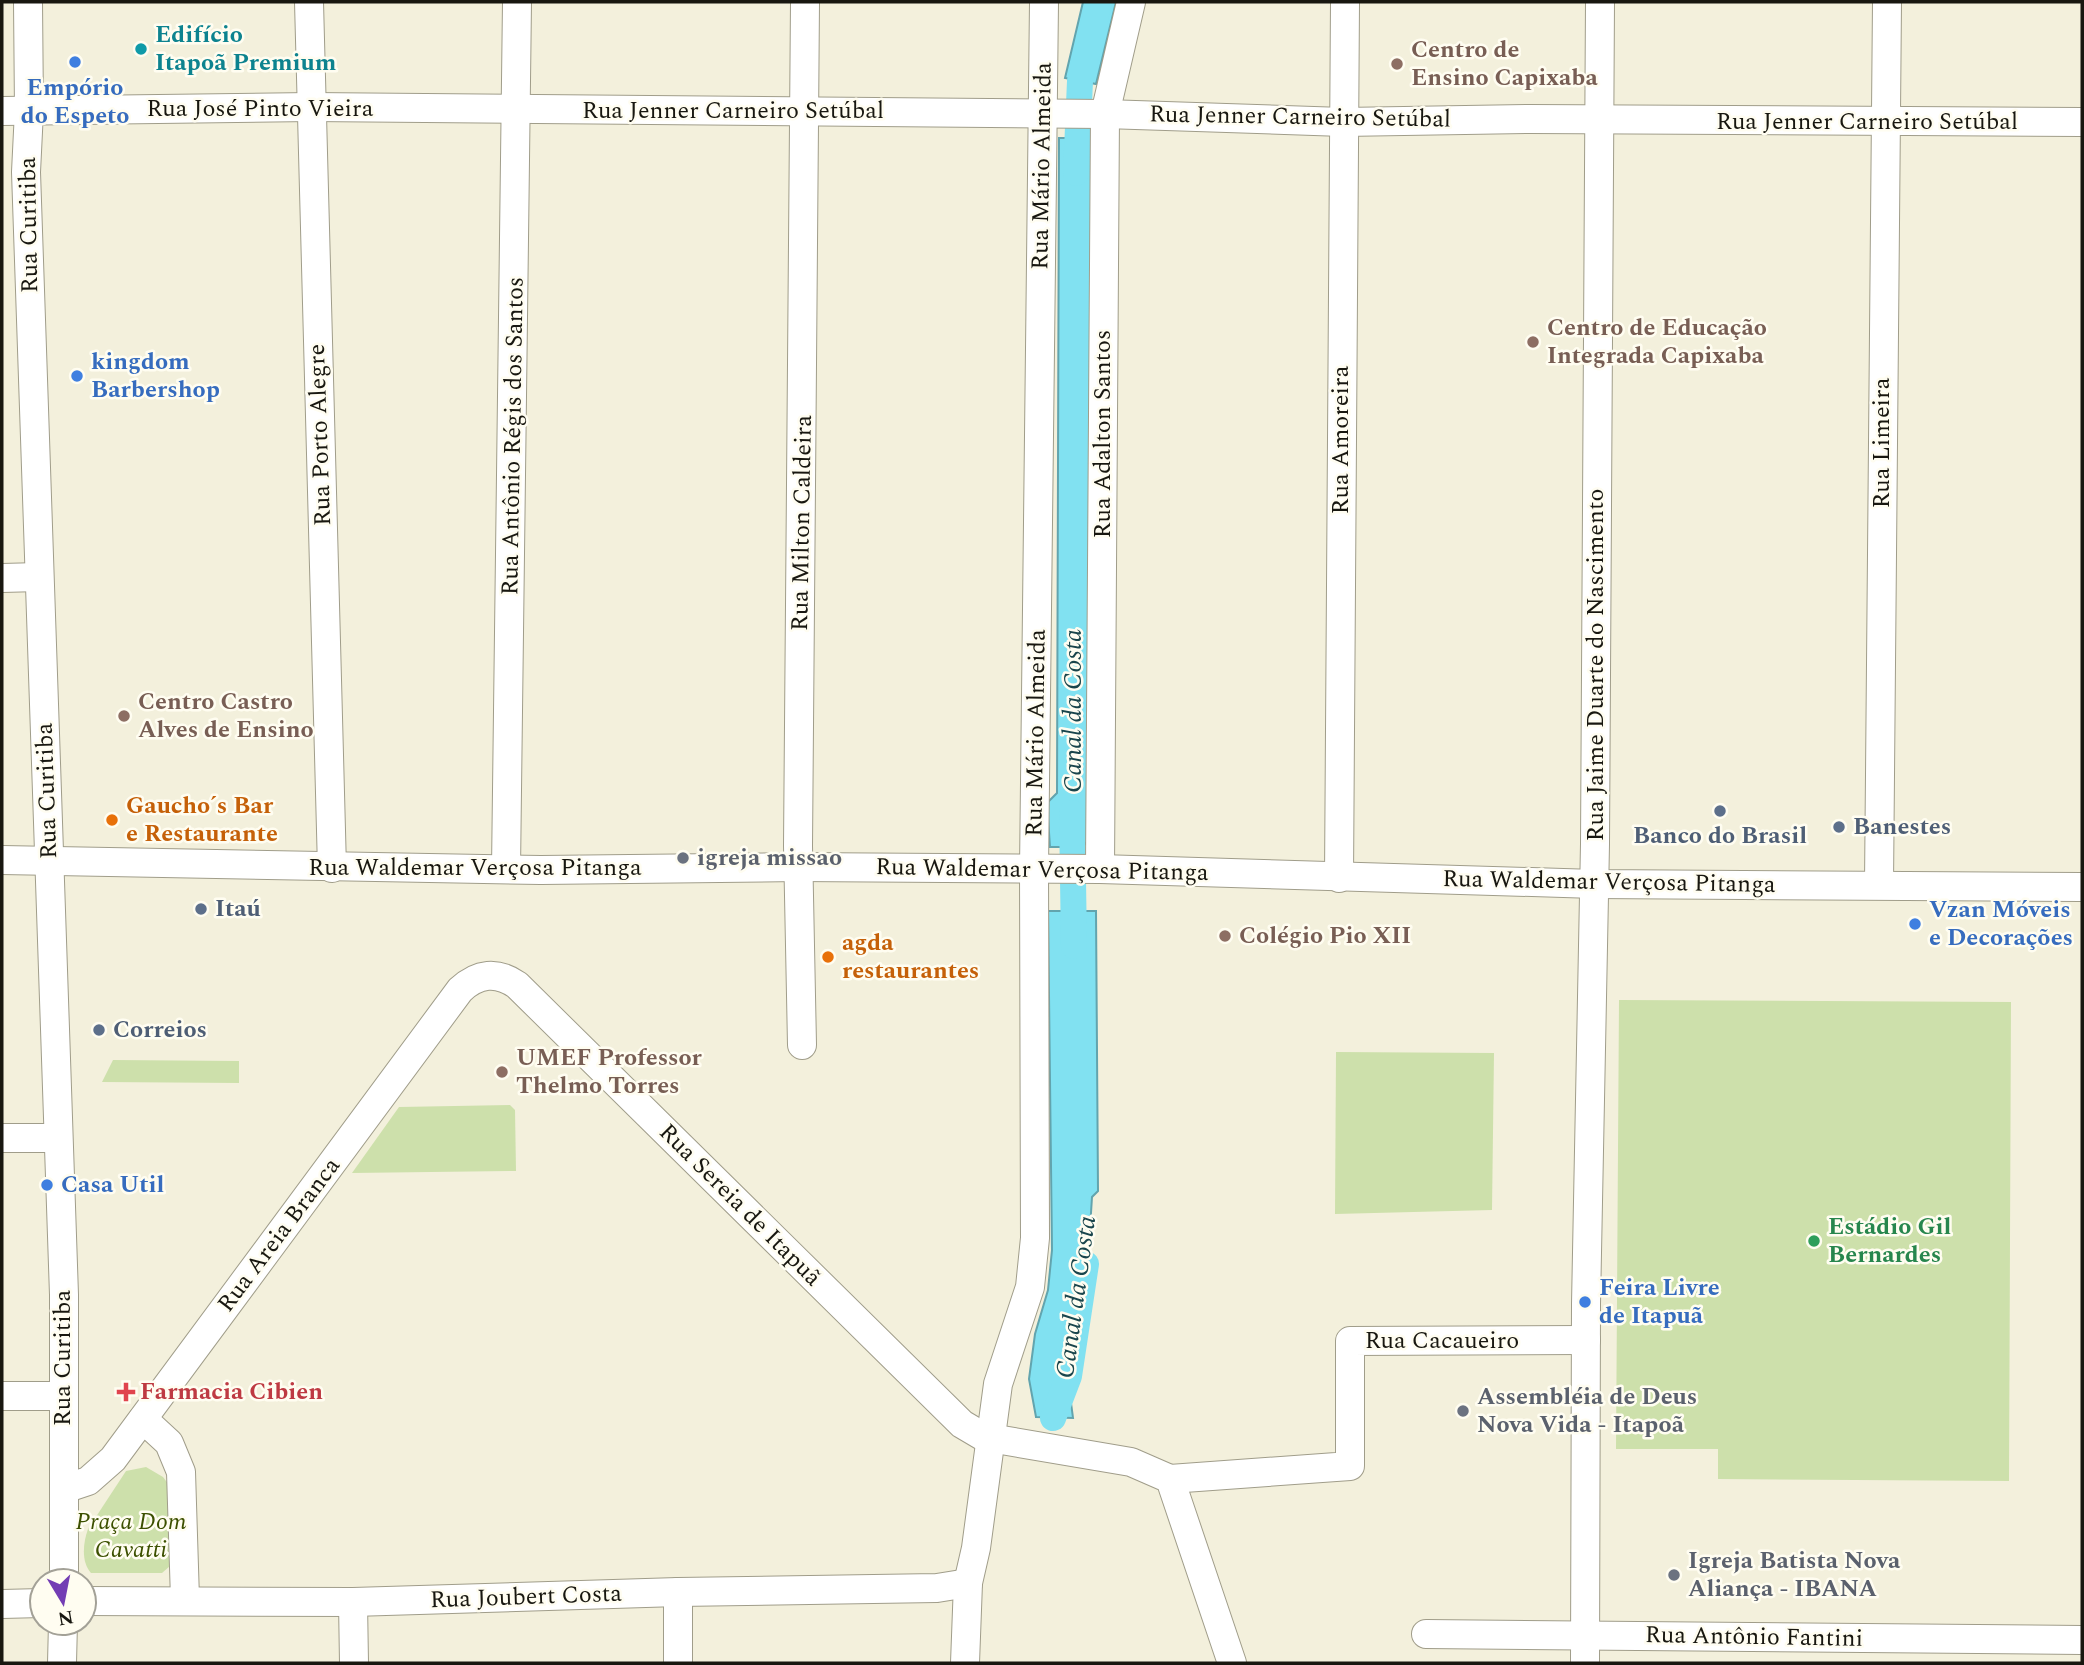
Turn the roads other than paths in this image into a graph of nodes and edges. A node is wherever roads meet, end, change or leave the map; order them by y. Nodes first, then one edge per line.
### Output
1 (28, 2) edge
2 (309, 2) edge
3 (517, 2) edge
4 (805, 2) edge
5 (1044, 2) edge
6 (1131, 2) edge
7 (1345, 2) edge
8 (1600, 2) edge
9 (1887, 2) edge
10 (311, 107) junction
11 (517, 109) junction
12 (15, 111) edge
13 (806, 112) junction
14 (1050, 114) junction
15 (1100, 114) junction
16 (1600, 121) junction
17 (1885, 121) junction
18 (1343, 122) junction
19 (2082, 122) edge
20 (39, 577) junction
21 (2, 578) edge
22 (2, 860) edge
23 (50, 860) junction
24 (798, 867) junction
25 (332, 868) junction
26 (1040, 868) junction
27 (1096, 869) junction
28 (506, 870) junction
29 (1339, 878) junction
30 (1595, 884) junction
31 (1878, 885) junction
32 (2082, 887) edge
33 (488, 975) joint
34 (802, 1045) dead end
35 (2, 1138) edge
36 (56, 1138) junction
37 (1586, 1340) junction
38 (2, 1396) edge
39 (63, 1396) junction
40 (143, 1419) junction
41 (992, 1438) junction
42 (1170, 1479) junction
43 (64, 1489) junction
44 (64, 1567) edge
45 (968, 1583) junction
46 (678, 1592) junction
47 (184, 1600) junction
48 (98, 1601) edge
49 (353, 1602) junction
50 (28, 1603) edge
51 (2, 1604) edge
52 (1426, 1634) dead end
53 (1585, 1634) junction
54 (63, 1637) edge
55 (2082, 1640) edge
56 (1903, 1652) edge
57 (62, 1663) edge
58 (354, 1663) edge
59 (678, 1663) edge
60 (965, 1663) edge
61 (1232, 1663) edge
62 (1585, 1663) edge

1 - 12 street, Rua Curitiba
2 - 10 street, Rua Porto Alegre
3 - 11 street, Rua Antônio Régis dos Santos
4 - 13 street, Rua Milton Caldeira
5 - 14 street, Rua Mário Almeida
6 - 15 street, Rua Adalton Santos
7 - 18 street, Rua Amoreira
8 - 16 street, Rua Jaime Duarte do Nascimento
9 - 17 street, Rua Limeira
10 - 11 street, Rua José Pinto Vieira
10 - 12 street, Rua José Pinto Vieira
10 - 25 street, Rua Porto Alegre
11 - 13 street, Rua Jenner Carneiro Setúbal
11 - 28 street, Rua Antônio Régis dos Santos
12 - 20 street, Rua Curitiba
13 - 14 street, Rua Jenner Carneiro Setúbal
13 - 24 street, Rua Milton Caldeira
14 - 15 street, Rua Jenner Carneiro Setúbal
14 - 26 street, Rua Mário Almeida
15 - 18 street, Rua Jenner Carneiro Setúbal
15 - 27 street, Rua Adalton Santos
16 - 17 street, Rua Jenner Carneiro Setúbal
16 - 18 street, Rua Jenner Carneiro Setúbal
16 - 30 street, Rua Jaime Duarte do Nascimento
17 - 19 street, Rua Jenner Carneiro Setúbal
17 - 31 street, Rua Limeira
18 - 29 street, Rua Amoreira
20 - 21 street
20 - 23 street, Rua Curitiba
22 - 23 street, Rua Waldemar Verçosa Pitanga
23 - 25 street, Rua Waldemar Verçosa Pitanga
23 - 36 street, Rua Curitiba
24 - 26 street, Rua Waldemar Verçosa Pitanga
24 - 28 street, Rua Waldemar Verçosa Pitanga
24 - 34 street, Rua Milton Caldeira
25 - 28 street, Rua Waldemar Verçosa Pitanga
26 - 27 street, Rua Waldemar Verçosa Pitanga
26 - 41 street, Rua Mário Almeida
27 - 29 street, Rua Waldemar Verçosa Pitanga
29 - 30 street, Rua Waldemar Verçosa Pitanga
30 - 31 street, Rua Waldemar Verçosa Pitanga
30 - 37 street, Rua Jaime Duarte do Nascimento
31 - 32 street, Rua Waldemar Verçosa Pitanga
33 - 40 street, Rua Areia Branca
33 - 41 street, Rua Sereia de Itapuã
35 - 36 street
36 - 39 street, Rua Curitiba
37 - 42 street, Rua Cacaueiro
37 - 53 street, Rua Jaime Duarte do Nascimento
38 - 39 street
39 - 43 street, Rua Curitiba
40 - 43 street, Rua Areia Branca
40 - 47 street
41 - 42 street, Rua Sereia de Itapuã
41 - 45 street, Rua Mário Almeida
42 - 61 street
43 - 44 street, Rua Curitiba
45 - 46 street, Rua Joubert Costa
45 - 60 street, Rua Mário Almeida
46 - 49 street, Rua Joubert Costa
46 - 59 street
47 - 48 street, Rua Joubert Costa
47 - 49 street, Rua Joubert Costa
49 - 58 street
50 - 51 street
52 - 53 street, Rua Antônio Fantini
53 - 56 street, Rua Antônio Fantini
53 - 62 street, Rua Jaime Duarte do Nascimento
54 - 57 street
55 - 56 street, Rua Antônio Fantini

